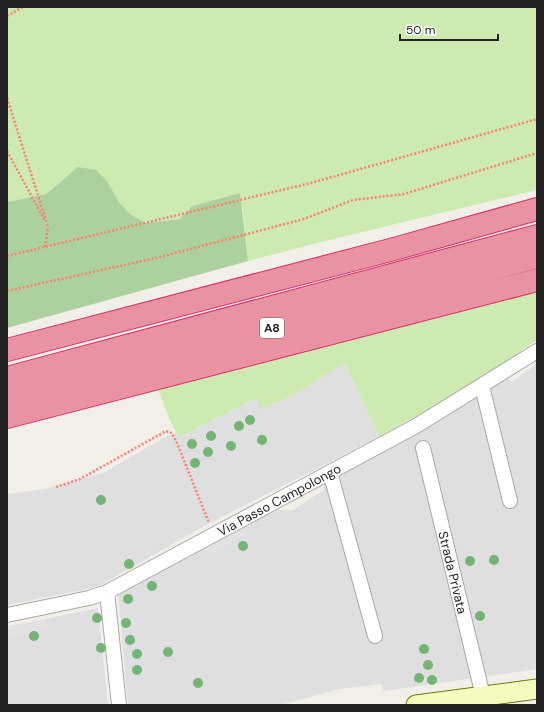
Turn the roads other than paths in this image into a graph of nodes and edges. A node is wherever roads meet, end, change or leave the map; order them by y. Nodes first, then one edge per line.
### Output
1 (537, 209) edge
2 (537, 236) edge
3 (537, 257) edge
4 (537, 280) edge
5 (7, 350) edge
6 (537, 351) edge
7 (7, 378) edge
8 (482, 386) junction
9 (7, 400) edge
10 (7, 417) edge
11 (423, 448) dead end
12 (330, 472) junction
13 (510, 501) dead end
14 (107, 592) junction
15 (7, 615) edge
16 (376, 636) dead end
17 (537, 689) edge
18 (483, 696) junction
19 (442, 704) edge
20 (119, 705) edge
21 (416, 705) edge

1 - 5 highway
2 - 7 highway, A8
3 - 9 highway, A8
4 - 10 highway
6 - 8 street, Via Passo Campolongo
8 - 12 street, Via Passo Campolongo
8 - 13 street
11 - 18 street, Strada Privata
12 - 14 street, Via Passo Campolongo
12 - 16 street
14 - 15 street, Via Passo Campolongo
14 - 20 street
17 - 18 main road
18 - 19 main road
19 - 21 main road

